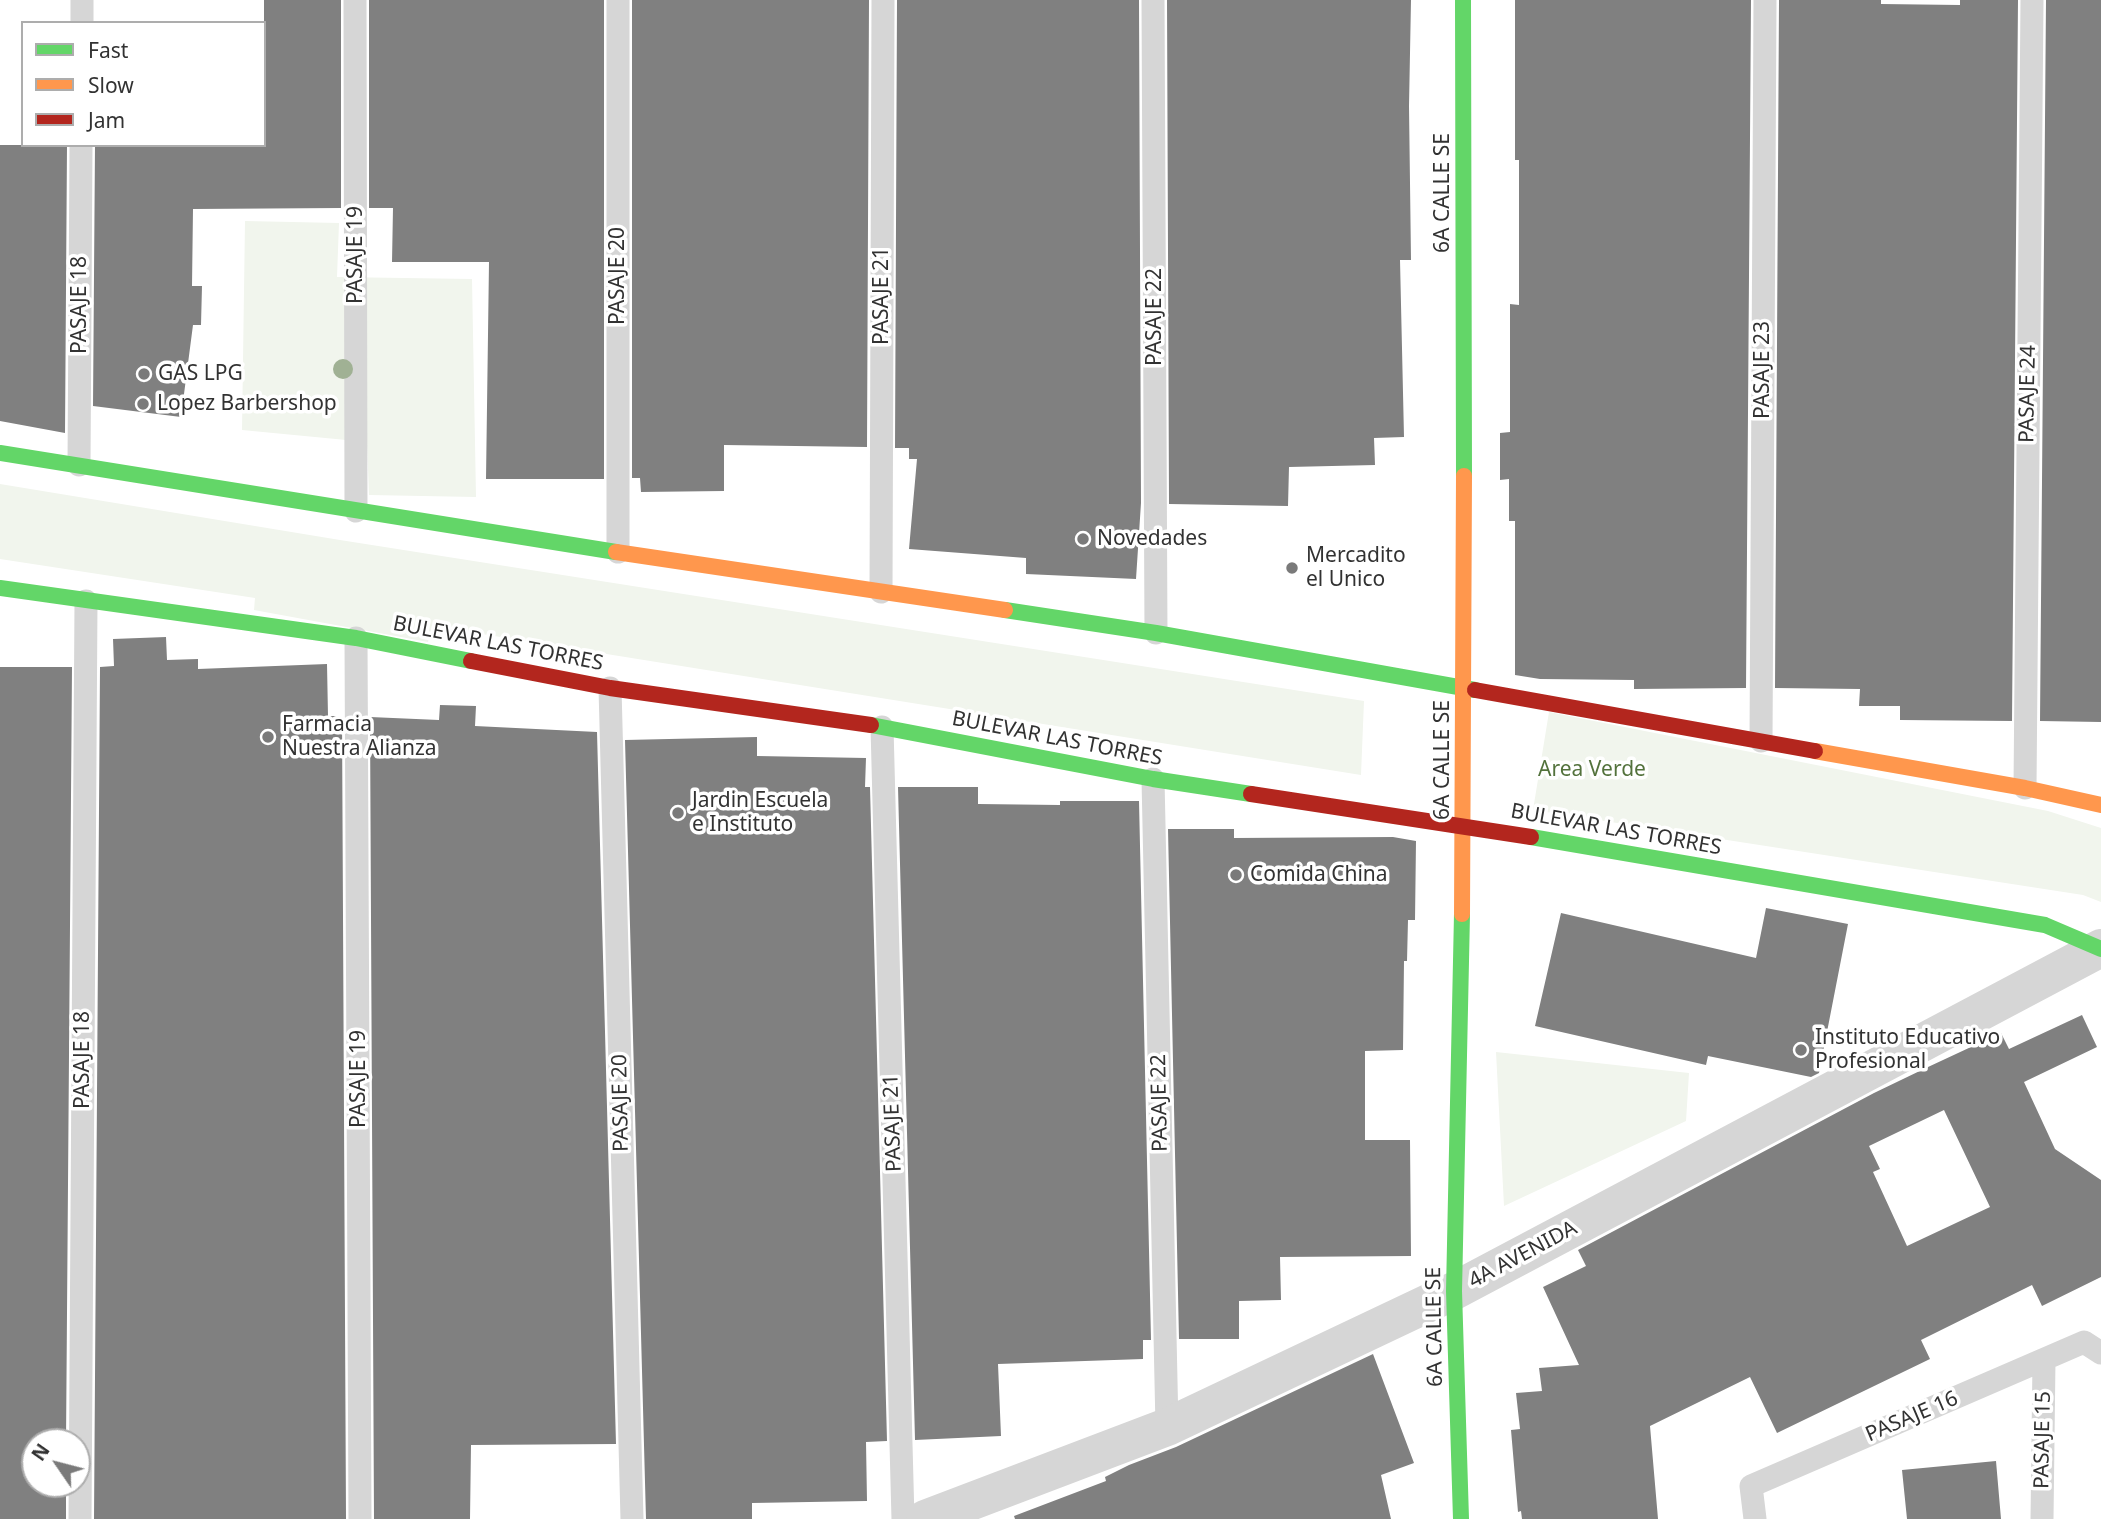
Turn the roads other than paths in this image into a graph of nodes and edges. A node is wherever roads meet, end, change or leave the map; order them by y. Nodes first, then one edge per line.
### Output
1 (82, 0) edge
2 (355, 0) edge
3 (618, 0) edge
4 (883, 0) edge
5 (1153, 0) edge
6 (1463, 0) edge
7 (1765, 0) edge
8 (2032, 0) edge
9 (82, 21) edge
10 (81, 147) edge
11 (0, 453) edge
12 (79, 465) junction
13 (356, 511) junction
14 (618, 552) junction
15 (0, 588) edge
16 (881, 592) junction
17 (86, 601) junction
18 (1156, 633) junction
19 (356, 638) junction
20 (1464, 687) junction
21 (610, 688) junction
22 (882, 727) junction
23 (1761, 741) junction
24 (1153, 779) junction
25 (2025, 788) junction
26 (2101, 805) edge
27 (1464, 826) junction
28 (2101, 949) edge
29 (1454, 1292) junction
30 (2101, 1353) edge
31 (2044, 1360) junction
32 (1167, 1427) junction
33 (80, 1519) edge
34 (360, 1519) edge
35 (632, 1519) edge
36 (904, 1519) edge
37 (925, 1519) edge
38 (1461, 1519) edge
39 (1755, 1519) edge
40 (2042, 1519) edge

1 - 9 lane
2 - 13 lane, PASAJE 19
3 - 14 lane, PASAJE 20
4 - 16 lane, PASAJE 21
5 - 18 lane, PASAJE 22
6 - 20 street, 6A CALLE SE
7 - 23 lane, PASAJE 23
8 - 25 lane, PASAJE 24
10 - 12 lane, PASAJE 18
11 - 12 street
12 - 13 street
13 - 14 street
14 - 16 street
15 - 17 street, BULEVAR LAS TORRES
16 - 18 street
17 - 19 street, BULEVAR LAS TORRES
17 - 33 lane, PASAJE 18
18 - 20 street
19 - 21 street, BULEVAR LAS TORRES
19 - 34 lane, PASAJE 19
20 - 23 street
20 - 27 street, 6A CALLE SE
21 - 22 street, BULEVAR LAS TORRES
21 - 35 lane, PASAJE 20
22 - 24 street, BULEVAR LAS TORRES
22 - 36 lane, PASAJE 21
23 - 25 street
24 - 27 street, BULEVAR LAS TORRES
24 - 32 lane, PASAJE 22
25 - 26 street
27 - 28 street, BULEVAR LAS TORRES
27 - 29 street, 6A CALLE SE
28 - 29 street, 4A AVENIDA
29 - 32 street, 4A AVENIDA
29 - 38 street, 6A CALLE SE
30 - 31 lane, PASAJE 16
31 - 39 lane, PASAJE 16
31 - 40 lane, PASAJE 15
32 - 37 street, 4A AVENIDA

